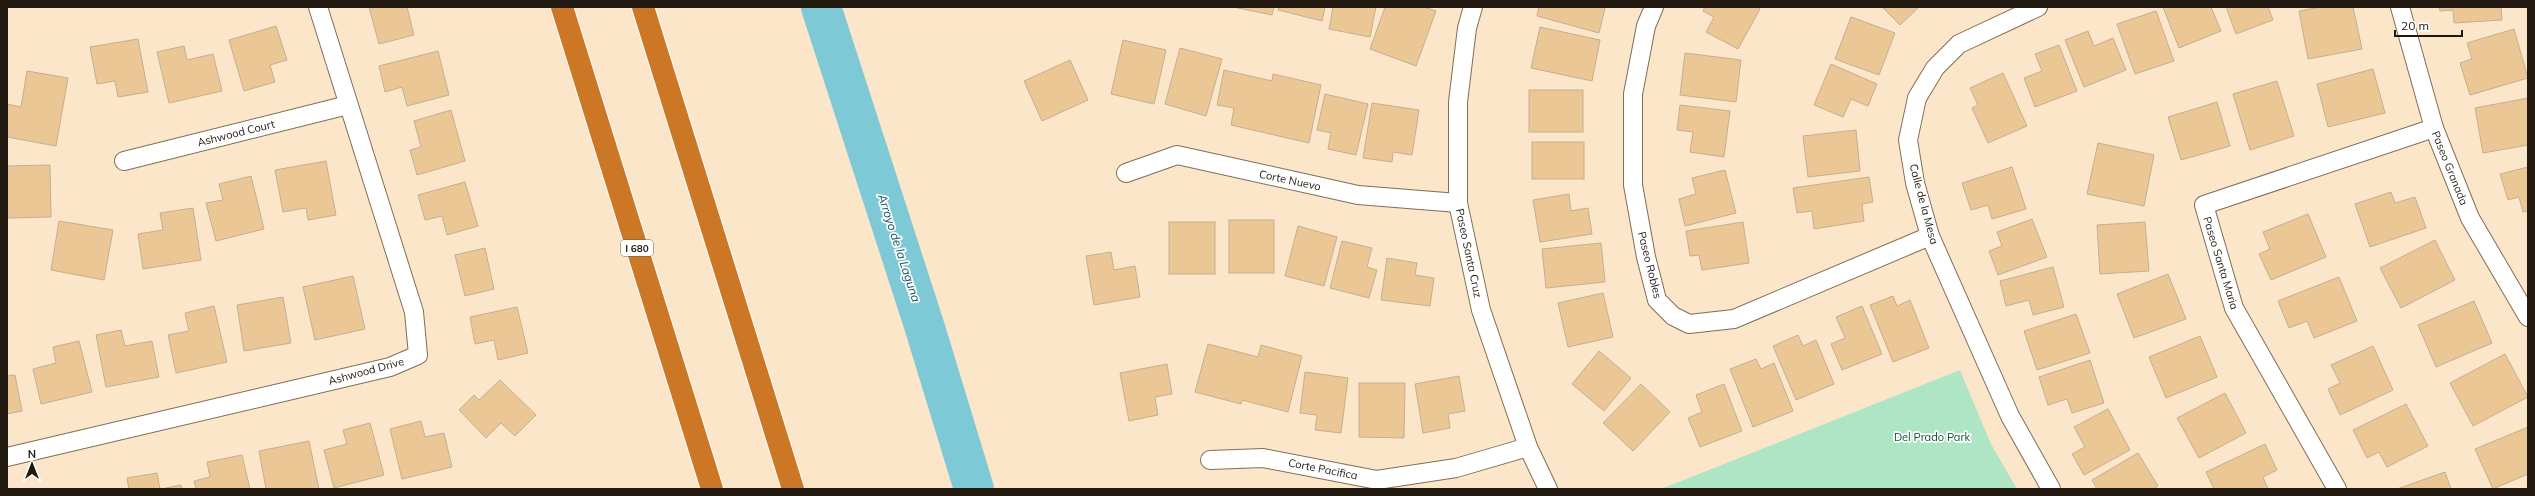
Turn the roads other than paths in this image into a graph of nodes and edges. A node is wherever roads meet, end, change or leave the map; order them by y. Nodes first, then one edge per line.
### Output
1 (318, 7) edge
2 (562, 7) edge
3 (643, 7) edge
4 (1473, 7) edge
5 (1654, 7) edge
6 (2038, 7) edge
7 (2400, 7) edge
8 (348, 105) junction
9 (2434, 128) junction
10 (124, 161) dead end
11 (1126, 173) dead end
12 (1458, 203) junction
13 (1930, 236) junction
14 (2528, 317) edge
15 (1528, 448) junction
16 (7, 457) edge
17 (1210, 460) dead end
18 (712, 489) edge
19 (793, 489) edge
20 (1548, 489) edge
21 (2051, 489) edge
22 (2337, 489) edge

1 - 8 street, Ashwood Drive
2 - 18 highway, I 680
3 - 19 highway
4 - 12 street, Paseo Santa Cruz
5 - 13 street, Paseo Robles
6 - 13 street, Calle de la Mesa
7 - 9 street, Paseo Granada
8 - 10 street, Ashwood Court
8 - 16 street, Ashwood Drive
9 - 14 street, Paseo Granada
9 - 22 street, Paseo Santa Maria
11 - 12 street, Corte Nuevo
12 - 15 street, Paseo Santa Cruz
13 - 21 street, Calle de la Mesa
15 - 17 street, Corte Pacifica
15 - 20 street, Paseo Santa Cruz

